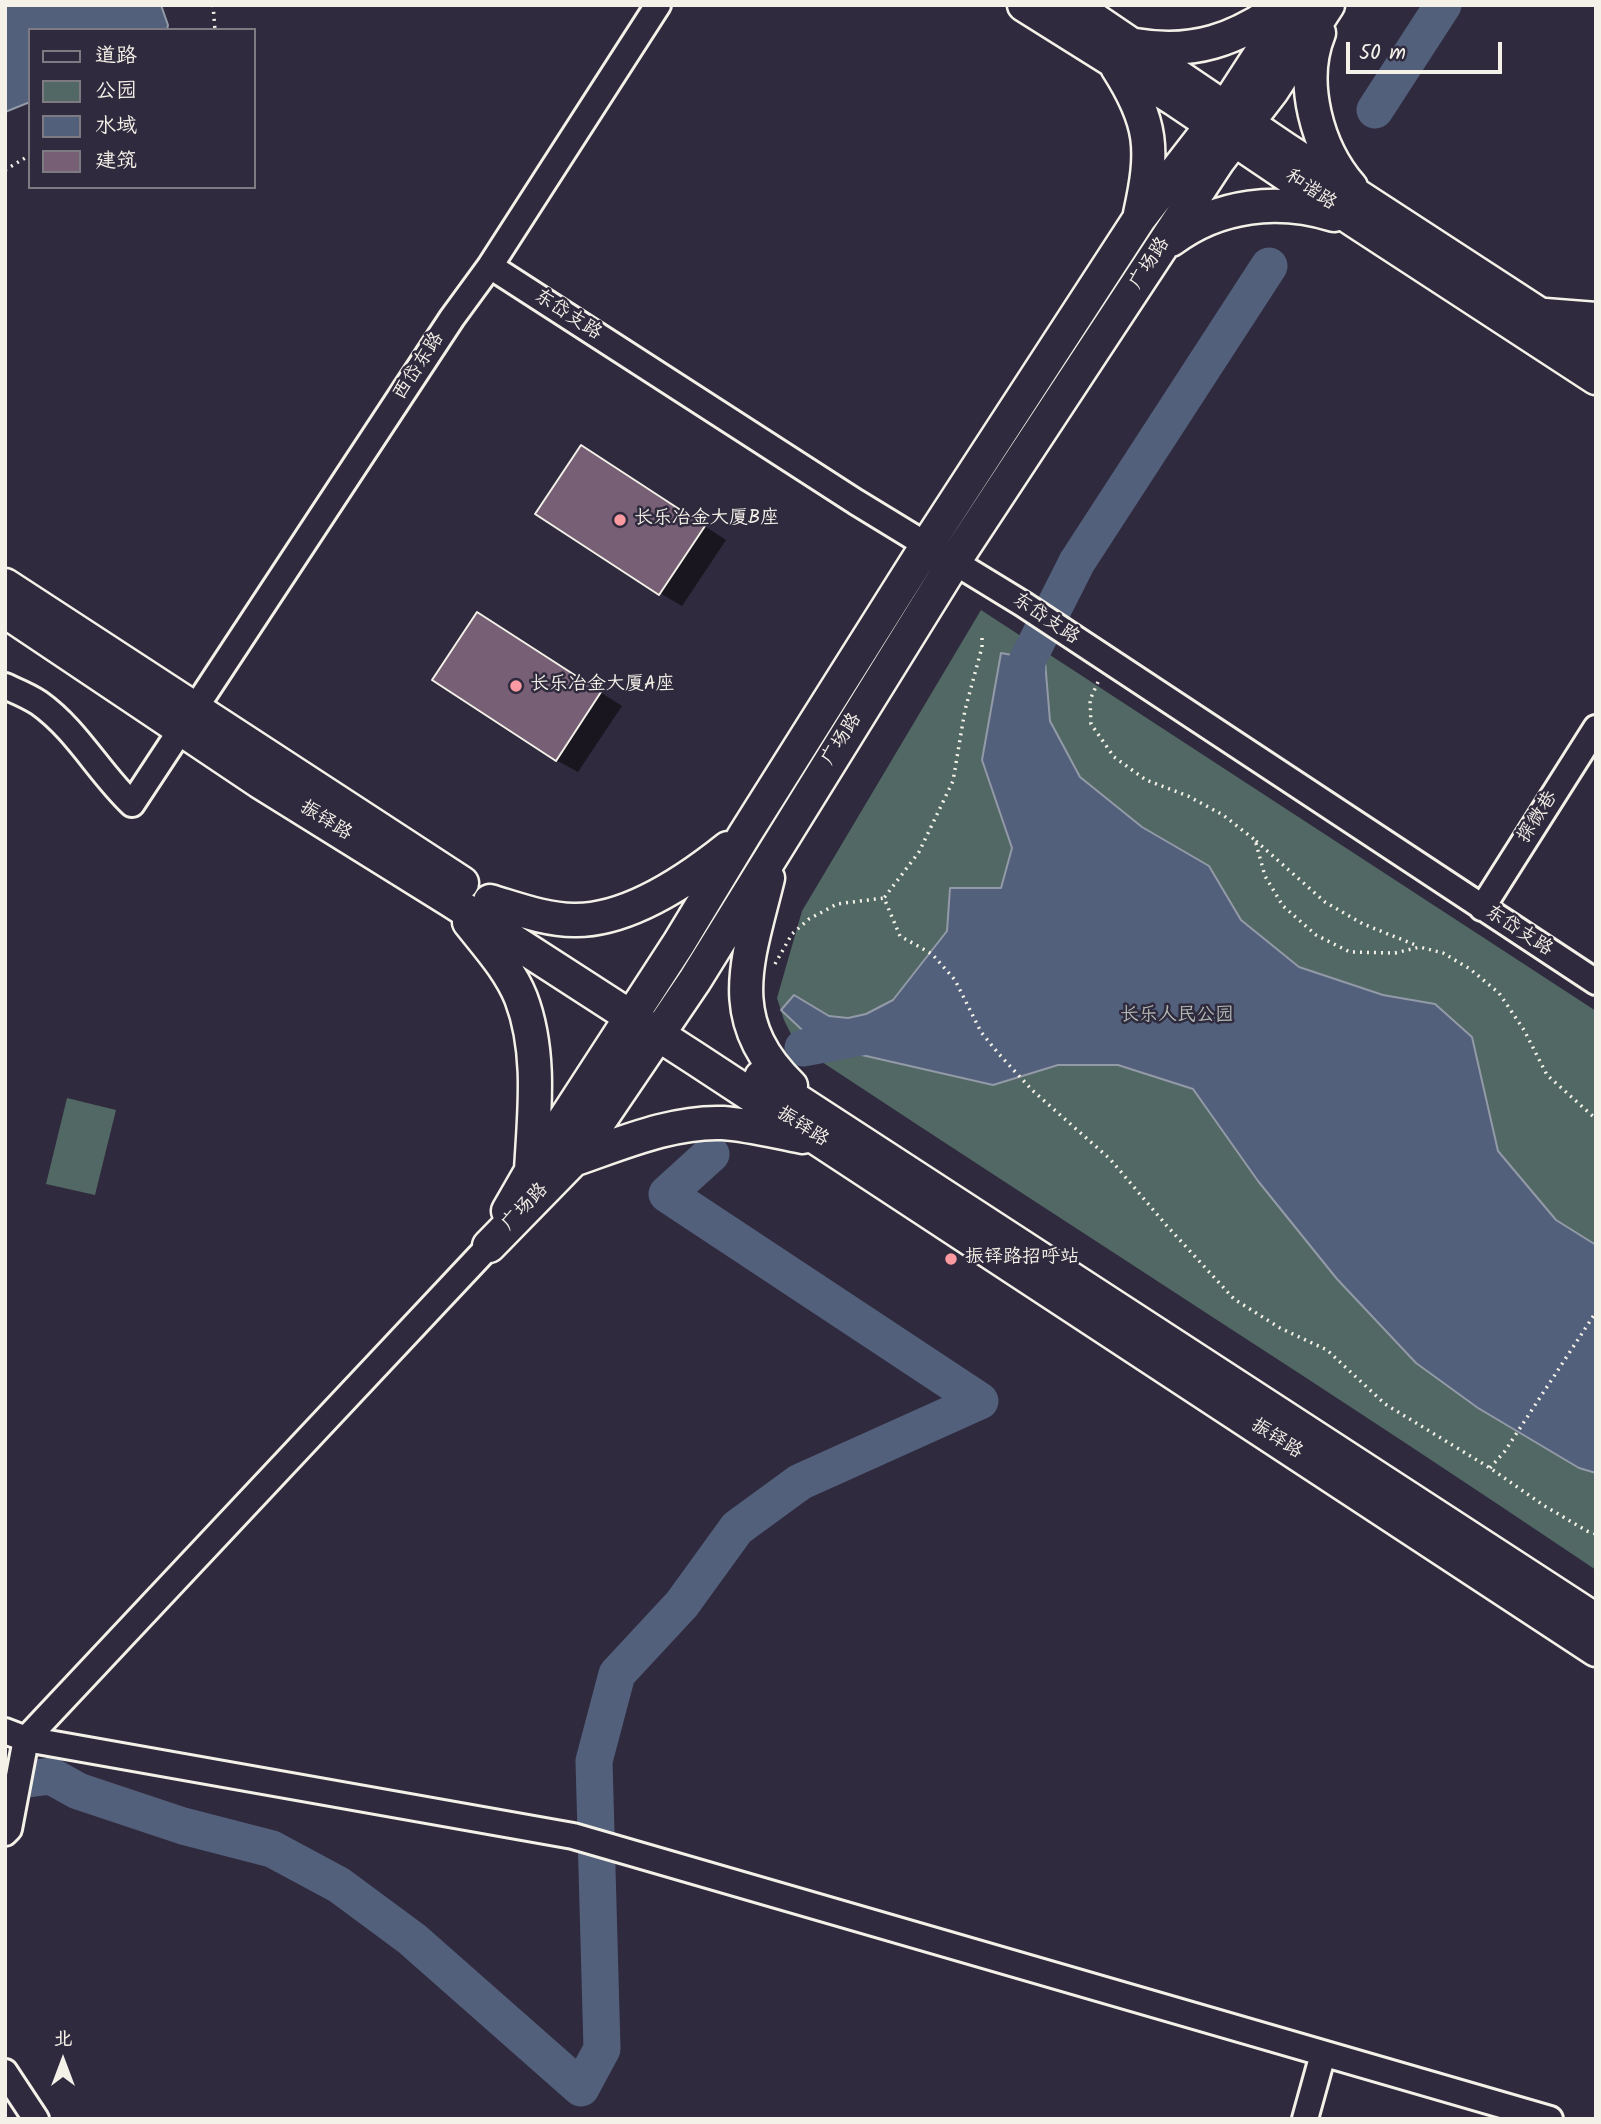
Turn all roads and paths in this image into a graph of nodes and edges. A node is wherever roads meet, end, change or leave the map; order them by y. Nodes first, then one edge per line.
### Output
1 (213, 5) edge
2 (658, 5) edge
3 (1024, 5) edge
4 (1073, 5) edge
5 (1284, 5) edge
6 (1292, 5) edge
7 (1329, 5) edge
8 (215, 28) edge
9 (1123, 54) junction
10 (1230, 124) junction
11 (28, 156) edge
12 (5, 170) edge
13 (1358, 210) junction
14 (1139, 219) junction
15 (1162, 248) junction
16 (489, 266) junction
17 (1539, 314) junction
18 (1596, 319) edge
19 (1596, 351) edge
20 (1596, 378) edge
21 (941, 553) junction
22 (5, 584) edge
23 (5, 611) edge
24 (982, 638) dead end
25 (1100, 670) junction
26 (5, 685) edge
27 (189, 718) junction
28 (1596, 728) edge
29 (745, 834) junction
30 (1255, 840) junction
31 (774, 852) junction
32 (884, 898) junction
33 (491, 901) junction
34 (453, 902) junction
35 (1482, 908) junction
36 (1420, 947) junction
37 (772, 970) dead end
38 (1596, 982) edge
39 (637, 1009) junction
40 (663, 1026) junction
41 (1596, 1119) edge
42 (819, 1126) junction
43 (573, 1160) junction
44 (531, 1171) junction
45 (489, 1246) junction
46 (1596, 1312) edge
47 (1490, 1468) junction
48 (1596, 1534) edge
49 (1596, 1620) edge
50 (1596, 1650) edge
51 (18, 1742) edge
52 (6, 1830) edge
53 (1323, 2054) junction
54 (5, 2072) edge
55 (36, 2119) edge
56 (1305, 2119) edge
57 (1550, 2119) edge

1 - 8 path
2 - 16 street, 西岱东路
3 - 9 main road, 和谐路
4 - 9 main road, 和谐路
5 - 9 main road
6 - 10 main road, 广场路
7 - 10 main road, 广场路
7 - 13 main road
9 - 10 main road, 和谐路
9 - 14 main road
10 - 13 main road, 和谐路
10 - 14 main road, 广场路
10 - 15 main road, 广场路
11 - 12 path
13 - 15 main road
13 - 17 main road, 和谐路
13 - 20 main road, 和谐路
14 - 21 main road, 广场路
15 - 21 main road, 广场路
16 - 21 street, 东岱支路
16 - 27 street, 西岱东路
17 - 18 main road
17 - 19 main road, 和谐路
21 - 25 street, 东岱支路
21 - 29 main road, 广场路
21 - 31 main road, 广场路
22 - 27 main road, 振铎路
23 - 27 main road, 振铎路
24 - 32 path
25 - 30 path
25 - 35 street, 东岱支路
26 - 27 street, 西岱东路
27 - 33 main road, 振铎路
27 - 34 main road, 振铎路
28 - 35 street, 探微巷
29 - 33 main road
29 - 39 main road, 广场路
30 - 36 path
30 - 36 path
31 - 40 main road, 广场路
31 - 42 main road
32 - 37 path
32 - 47 path
33 - 39 main road, 振铎路
34 - 39 main road, 振铎路
34 - 44 main road
35 - 38 street, 东岱支路
36 - 41 path
39 - 40 main road, 振铎路
39 - 44 main road, 广场路
40 - 42 main road, 振铎路
40 - 43 main road, 广场路
42 - 43 main road
42 - 49 main road, 振铎路
42 - 50 main road, 振铎路
43 - 45 main road, 广场路
44 - 45 main road, 广场路
45 - 51 street
46 - 47 path
47 - 48 path
51 - 52 street
51 - 53 street
53 - 56 street
53 - 57 street
54 - 55 street

